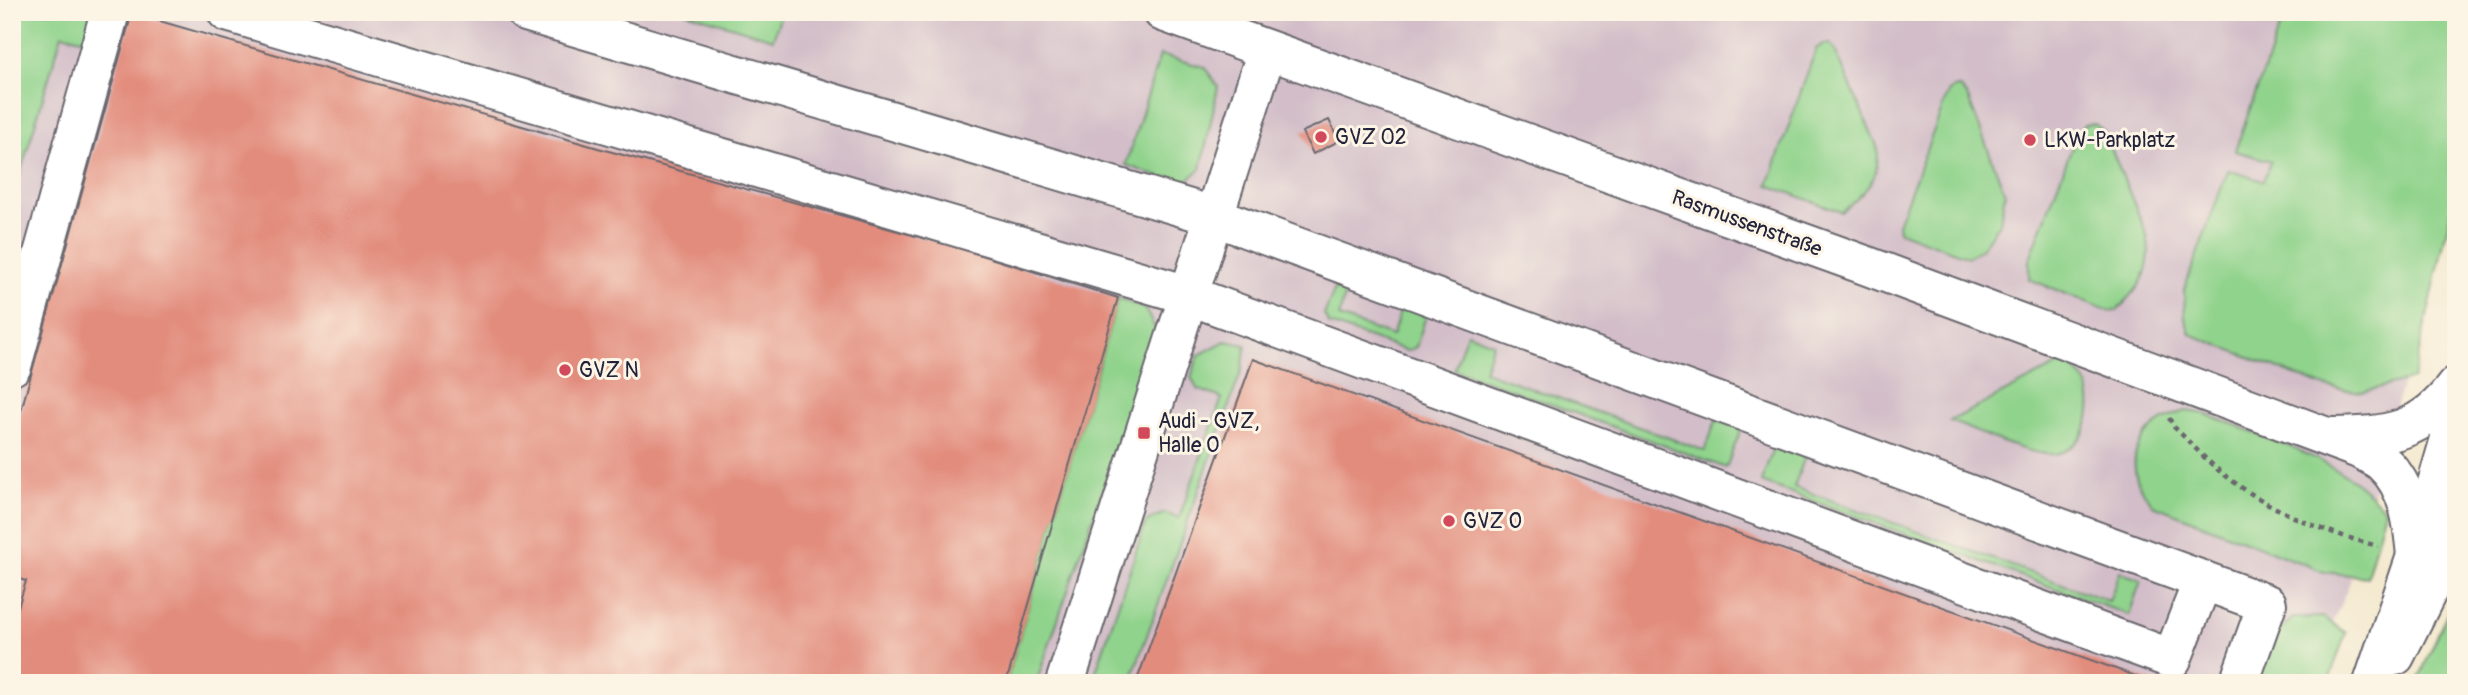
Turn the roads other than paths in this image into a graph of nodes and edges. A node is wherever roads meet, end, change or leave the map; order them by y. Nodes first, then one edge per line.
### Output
1 (110, 12) edge
2 (227, 12) edge
3 (526, 12) edge
4 (1163, 12) edge
5 (1266, 50) junction
6 (1213, 216) junction
7 (1188, 295) junction
8 (12, 366) edge
9 (2456, 386) edge
10 (2456, 418) edge
11 (2330, 437) junction
12 (2456, 534) edge
13 (2416, 556) junction
14 (2203, 580) junction
15 (1065, 683) edge
16 (2239, 683) edge
17 (2373, 683) edge
18 (2381, 683) edge

1 - 8 street
2 - 7 street
3 - 6 street
4 - 5 street, Rasmussenstraße
5 - 6 street
5 - 11 street, Rasmussenstraße
6 - 7 street
6 - 14 street
7 - 14 street
7 - 15 street
9 - 11 street, Rasmussenstraße
10 - 13 street
11 - 13 street, Rasmussenstraße
12 - 18 street
13 - 17 street
14 - 16 street

